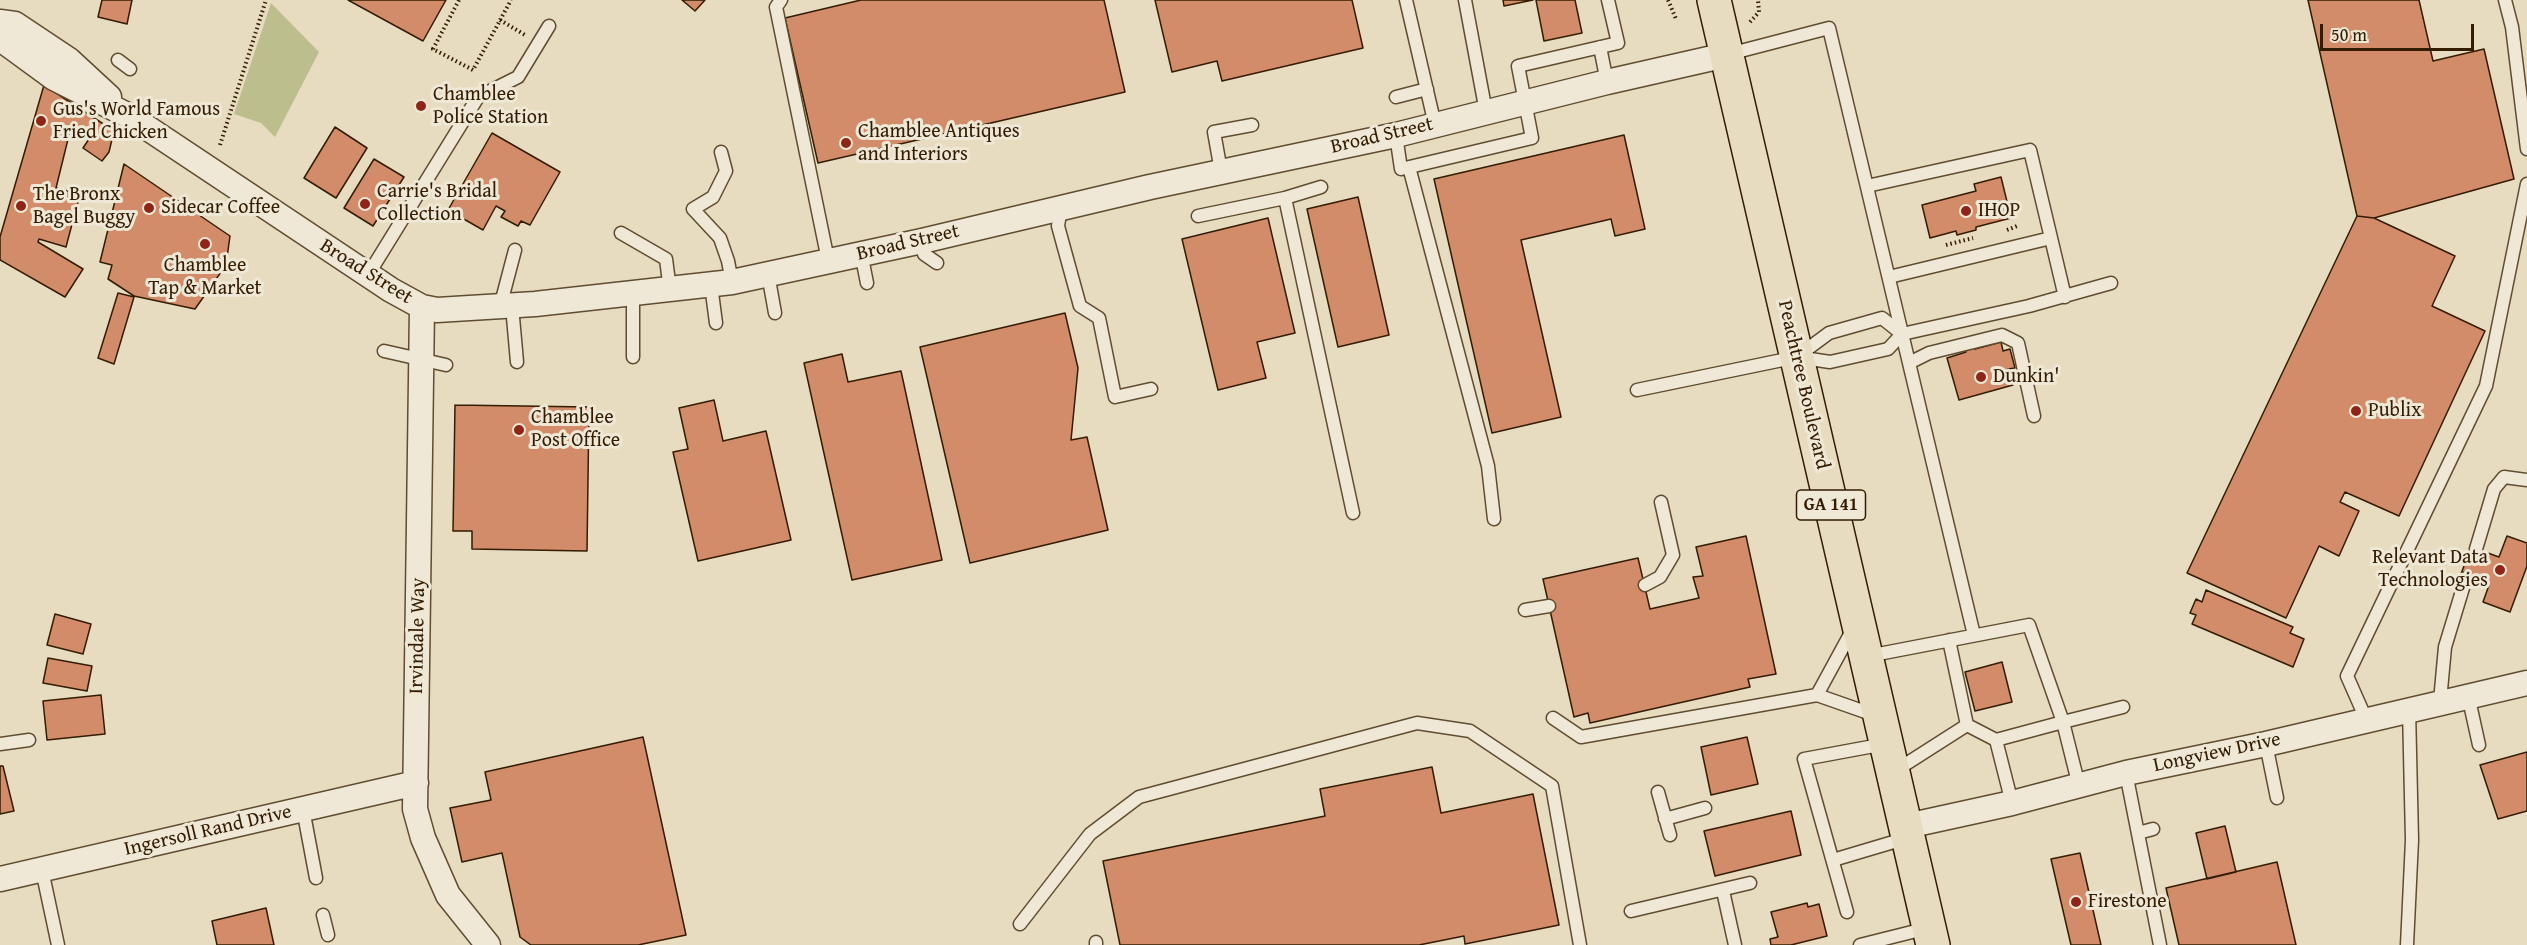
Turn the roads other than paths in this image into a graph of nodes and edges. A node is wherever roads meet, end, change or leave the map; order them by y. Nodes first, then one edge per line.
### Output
1 (781, 0) edge
2 (1406, 0) edge
3 (1465, 0) edge
4 (1608, 0) edge
5 (1714, 0) edge
6 (2505, 0) edge
7 (0, 22) edge
8 (549, 26) dead end
9 (0, 36) edge
10 (1600, 47) junction
11 (1726, 55) junction
12 (118, 60) dead end
13 (130, 69) dead end
14 (1607, 82) junction
15 (1426, 89) junction
16 (1396, 97) dead end
17 (1526, 102) junction
18 (1486, 112) junction
19 (131, 117) junction
20 (1252, 125) dead end
21 (1435, 125) junction
22 (1396, 135) junction
23 (2527, 149) edge
24 (721, 152) dead end
25 (1409, 167) junction
26 (1221, 171) junction
27 (2527, 184) edge
28 (1867, 186) junction
29 (1321, 187) dead end
30 (1285, 198) junction
31 (1061, 207) junction
32 (1198, 216) dead end
33 (621, 233) dead end
34 (2051, 238) junction
35 (922, 241) junction
36 (515, 250) dead end
37 (861, 253) junction
38 (828, 260) junction
39 (937, 263) dead end
40 (768, 274) junction
41 (368, 275) junction
42 (1888, 277) junction
43 (867, 283) dead end
44 (2111, 283) dead end
45 (722, 284) junction
46 (670, 290) junction
47 (633, 294) junction
48 (2065, 297) junction
49 (506, 306) junction
50 (422, 307) junction
51 (775, 313) dead end
52 (716, 323) dead end
53 (1902, 334) junction
54 (384, 351) dead end
55 (633, 357) dead end
56 (1797, 357) junction
57 (422, 358) junction
58 (517, 362) dead end
59 (1909, 363) junction
60 (446, 365) dead end
61 (1151, 388) dead end
62 (1637, 390) dead end
63 (2034, 416) dead end
64 (2527, 480) edge
65 (1661, 502) dead end
66 (1353, 513) dead end
67 (1494, 519) dead end
68 (2476, 549) dead end
69 (2466, 578) dead end
70 (1645, 585) dead end
71 (1549, 606) dead end
72 (1525, 610) dead end
73 (1858, 619) junction
74 (1974, 634) junction
75 (1948, 640) junction
76 (1867, 657) junction
77 (2527, 683) edge
78 (1817, 695) junction
79 (2469, 695) junction
80 (2440, 701) junction
81 (2122, 707) dead end
82 (2409, 709) junction
83 (1553, 718) dead end
84 (2366, 719) junction
85 (2063, 722) junction
86 (1967, 725) junction
87 (29, 740) dead end
88 (1996, 740) junction
89 (0, 744) edge
90 (1886, 744) junction
91 (2266, 744) junction
92 (2479, 745) dead end
93 (2126, 773) junction
94 (1810, 780) junction
95 (416, 783) junction
96 (1797, 784) dead end
97 (2079, 786) junction
98 (1658, 792) dead end
99 (2277, 798) dead end
100 (2012, 803) junction
101 (1705, 808) dead end
102 (303, 809) junction
103 (1665, 819) junction
104 (2153, 830) dead end
105 (1908, 832) junction
106 (2138, 833) junction
107 (1670, 835) dead end
108 (1833, 860) junction
109 (42, 870) junction
110 (316, 878) dead end
111 (0, 879) edge
112 (1750, 883) dead end
113 (1723, 891) junction
114 (1631, 911) dead end
115 (1847, 912) dead end
116 (323, 915) dead end
117 (1020, 924) dead end
118 (328, 935) dead end
119 (1931, 936) edge
120 (58, 945) edge
121 (488, 945) edge
122 (1580, 945) edge
123 (1734, 945) edge
124 (1860, 945) edge
125 (2160, 945) edge
126 (2407, 945) edge

1 - 38 lane
2 - 15 lane
3 - 18 lane
4 - 10 lane
5 - 11 highway, Peachtree Boulevard / GA 141
6 - 23 lane
7 - 19 street, Broad Street
8 - 41 lane
9 - 19 street, Broad Street
10 - 14 lane
10 - 17 lane
11 - 14 street, Broad Street
11 - 28 lane
11 - 56 highway, Peachtree Boulevard / GA 141
12 - 13 lane
14 - 17 street, Broad Street
15 - 16 lane
15 - 21 lane
17 - 18 street, Broad Street
17 - 25 lane
18 - 21 street, Broad Street
19 - 41 street, Broad Street
20 - 26 lane
21 - 22 street, Broad Street
22 - 25 lane
22 - 26 street, Broad Street
24 - 45 lane
25 - 67 lane
26 - 31 street, Broad Street
27 - 84 lane
28 - 34 lane
28 - 42 lane
29 - 30 lane
30 - 32 lane
30 - 66 lane
31 - 35 street, Broad Street
31 - 61 lane
33 - 46 lane
34 - 42 lane
34 - 48 lane
35 - 37 street, Broad Street
35 - 39 lane
36 - 49 lane
37 - 38 street, Broad Street
37 - 43 lane
38 - 40 street, Broad Street
40 - 45 street, Broad Street
40 - 51 lane
41 - 50 street, Broad Street
42 - 53 lane
44 - 48 lane
45 - 46 street, Broad Street
45 - 52 lane
46 - 47 street, Broad Street
47 - 49 street, Broad Street
47 - 55 lane
48 - 53 lane
49 - 50 street, Broad Street
49 - 58 lane
50 - 57 street, Irvindale Way
53 - 56 lane
53 - 56 lane
53 - 59 lane
54 - 57 lane
56 - 62 lane
56 - 73 highway, Peachtree Boulevard / GA 141
57 - 60 lane
57 - 95 street, Irvindale Way
59 - 63 lane
59 - 74 lane
64 - 68 lane
65 - 70 lane
69 - 80 lane
71 - 72 lane
73 - 76 highway, Peachtree Boulevard / GA 141
73 - 78 lane
74 - 75 lane
74 - 85 lane
75 - 76 lane
75 - 86 lane
76 - 90 highway, Peachtree Boulevard / GA 141
77 - 79 street, Longview Drive
78 - 83 lane
78 - 90 lane
79 - 80 street, Longview Drive
79 - 92 lane
80 - 82 street, Longview Drive
81 - 85 lane
82 - 84 street, Longview Drive
82 - 126 lane
84 - 91 street, Longview Drive
85 - 88 lane
85 - 97 lane
86 - 88 lane
86 - 90 lane
87 - 89 lane
88 - 100 lane
90 - 94 lane
90 - 105 highway, Peachtree Boulevard / GA 141
91 - 93 street, Longview Drive
91 - 99 lane
93 - 97 street, Longview Drive
93 - 106 lane
94 - 96 lane
94 - 108 lane
95 - 102 street, Ingersoll Rand Drive
95 - 121 street, Irvindale Way
97 - 100 street, Longview Drive
98 - 103 lane
100 - 105 street, Longview Drive
101 - 103 lane
102 - 109 street, Ingersoll Rand Drive
102 - 110 lane
103 - 107 lane
104 - 106 lane
105 - 108 lane
105 - 119 highway, Peachtree Boulevard / GA 141
106 - 125 lane
108 - 115 lane
109 - 111 street, Ingersoll Rand Drive
109 - 120 lane
112 - 113 lane
113 - 114 lane
113 - 123 lane
116 - 118 lane
117 - 122 lane
119 - 124 lane

